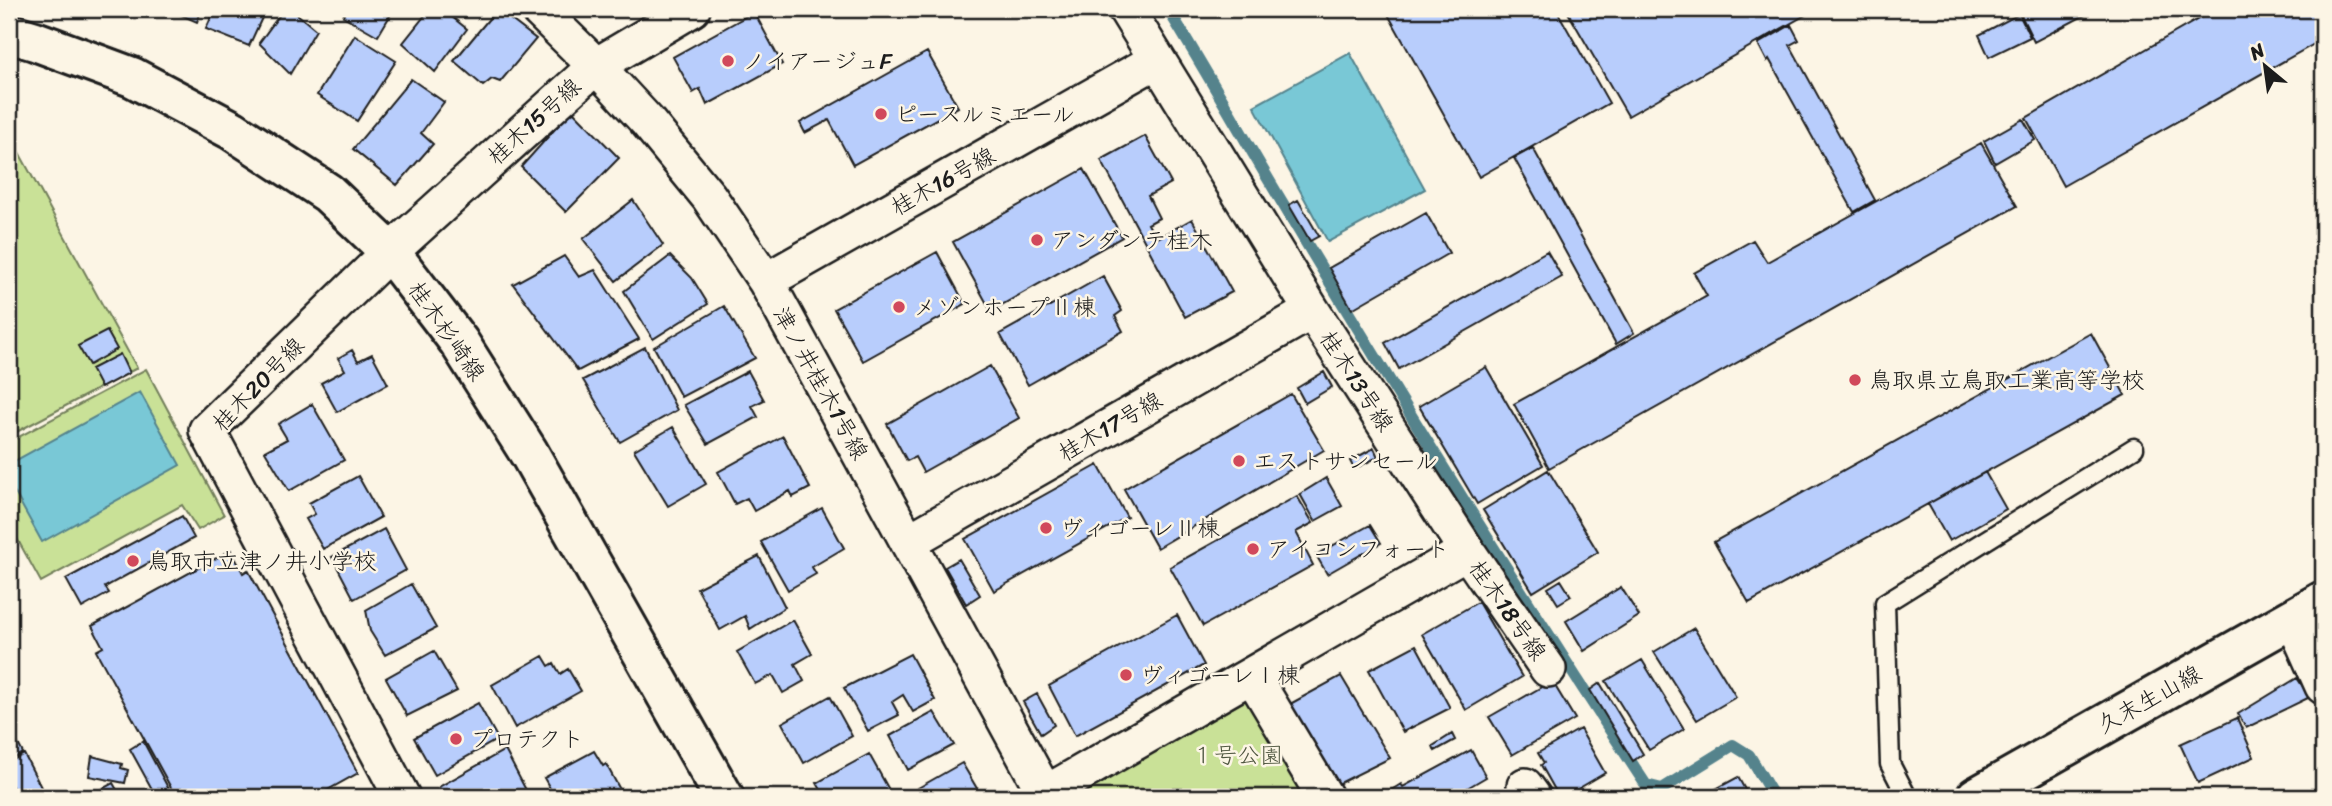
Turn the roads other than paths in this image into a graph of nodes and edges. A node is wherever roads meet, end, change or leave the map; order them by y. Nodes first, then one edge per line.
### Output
1 (538, 9) edge
2 (692, 9) edge
3 (1126, 9) edge
4 (9, 33) edge
5 (1157, 60) junction
6 (596, 66) junction
7 (390, 252) junction
8 (766, 281) junction
9 (1312, 311) junction
10 (2134, 449) dead end
11 (908, 542) junction
12 (1467, 551) junction
13 (2308, 610) edge
14 (1548, 669) dead end
15 (1252, 675) junction
16 (2323, 686) edge
17 (1046, 796) edge
18 (402, 797) edge
19 (724, 797) edge
20 (1325, 797) edge
21 (1907, 797) edge
22 (1976, 797) edge

1 - 6 street, 津ノ井桂木1号線
2 - 6 street, 桂木15号線
3 - 5 street, 桂木13号線
4 - 7 street, 桂木杉崎線
5 - 8 street, 桂木16号線
5 - 9 street, 桂木13号線
6 - 7 street, 桂木15号線
6 - 8 street, 津ノ井桂木1号線
7 - 18 street, 桂木20号線
7 - 19 street, 桂木杉崎線
8 - 11 street, 津ノ井桂木1号線
9 - 11 street, 桂木17号線
9 - 12 street, 桂木13号線
10 - 21 lane
11 - 17 street, 津ノ井桂木1号線
12 - 14 street, 桂木18号線
12 - 15 street
13 - 16 street
13 - 22 street, 久末生山線
15 - 17 street
15 - 20 street

